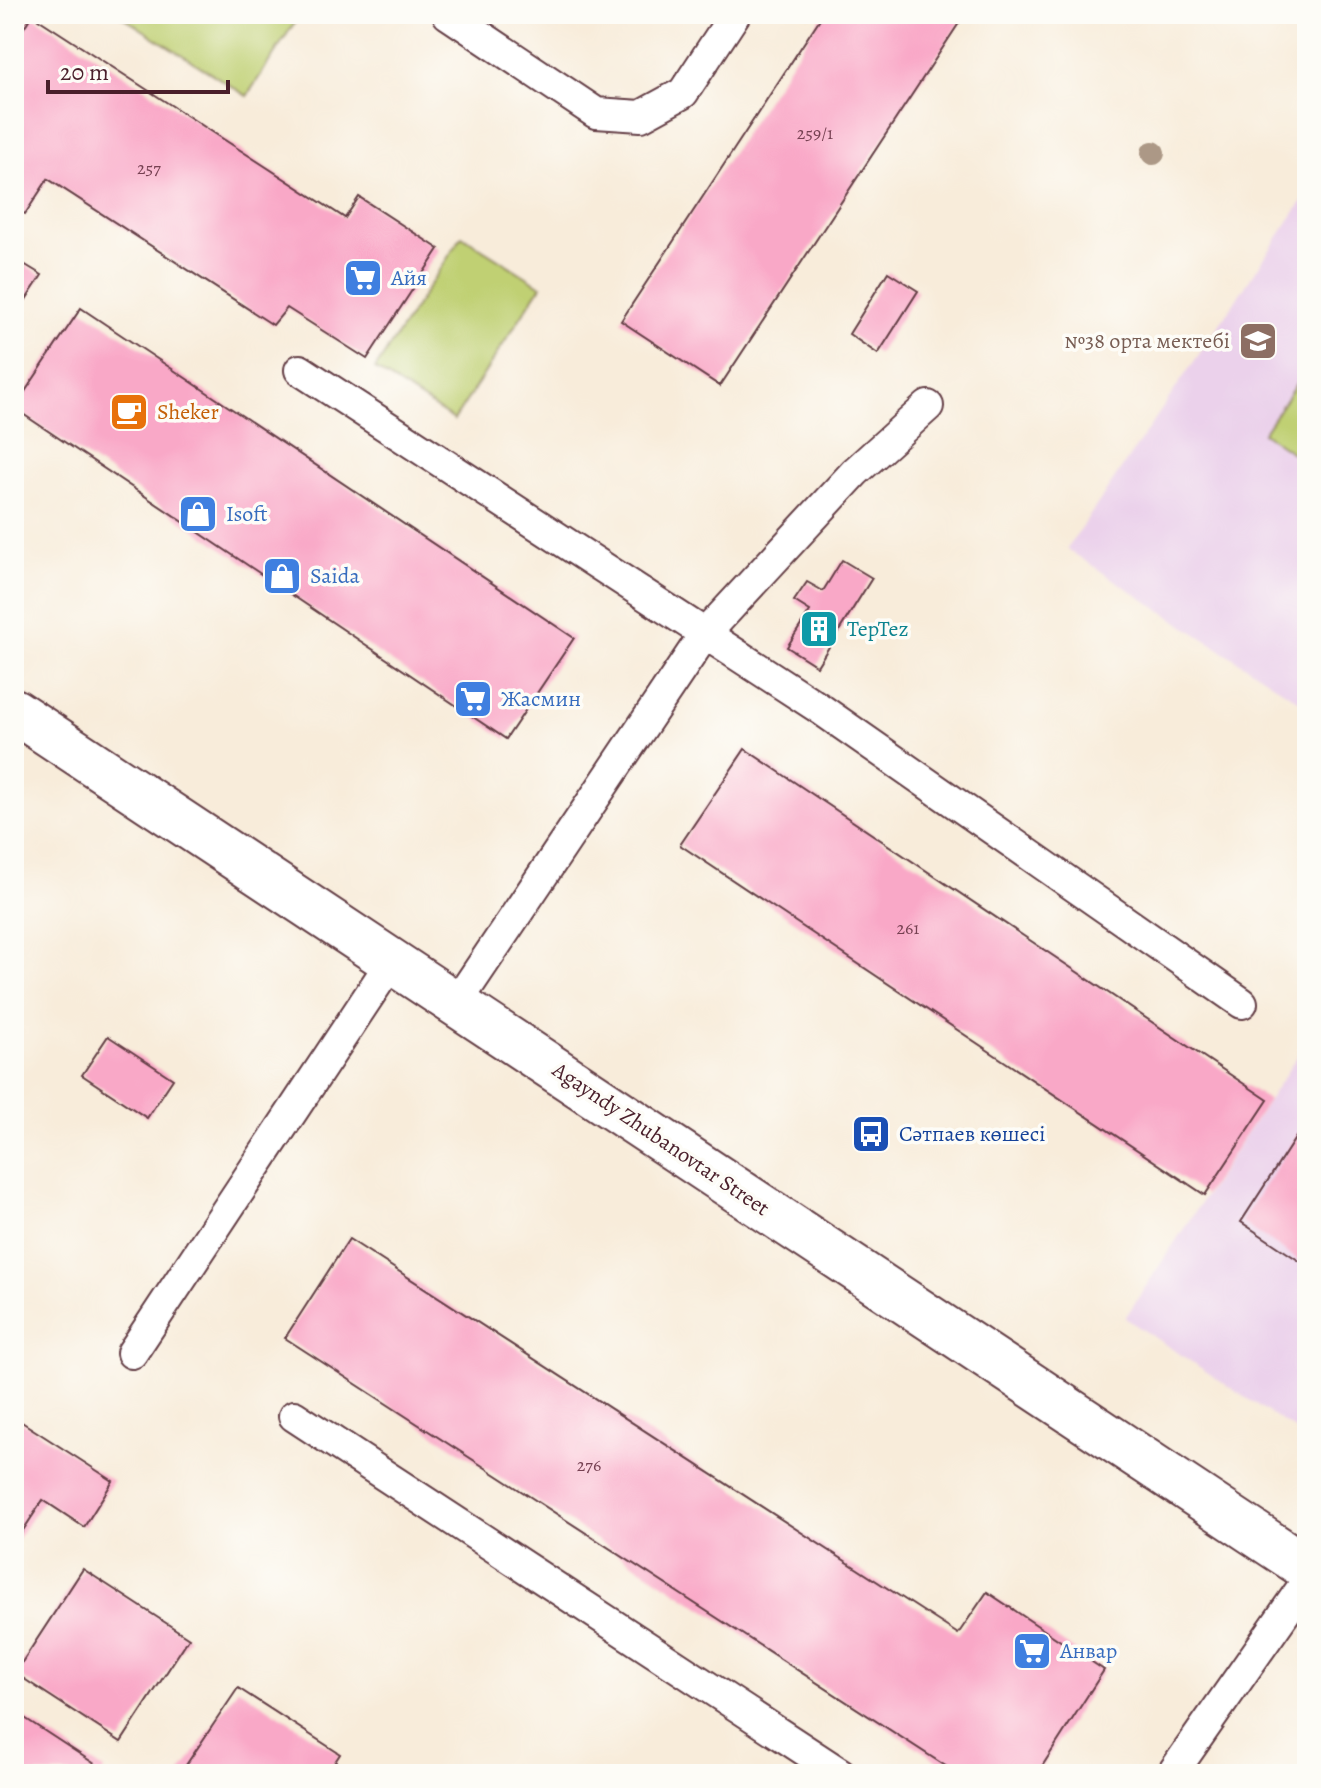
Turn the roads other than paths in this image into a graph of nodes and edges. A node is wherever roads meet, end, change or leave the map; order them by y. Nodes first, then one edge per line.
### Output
1 (448, 14) edge
2 (735, 14) edge
3 (300, 370) dead end
4 (928, 406) dead end
5 (704, 635) junction
6 (14, 711) edge
7 (392, 961) junction
8 (1242, 1003) dead end
9 (456, 1004) junction
10 (132, 1353) dead end
11 (294, 1416) dead end
12 (1307, 1568) edge
13 (1307, 1581) edge
14 (841, 1774) edge
15 (1172, 1774) edge

1 - 2 lane
3 - 5 lane
4 - 5 lane
5 - 8 lane
5 - 9 lane
6 - 7 street, Agayndy Zhubanovtar Street
7 - 9 street, Agayndy Zhubanovtar Street
7 - 10 lane
9 - 12 street, Agayndy Zhubanovtar Street
11 - 14 lane
13 - 15 lane

